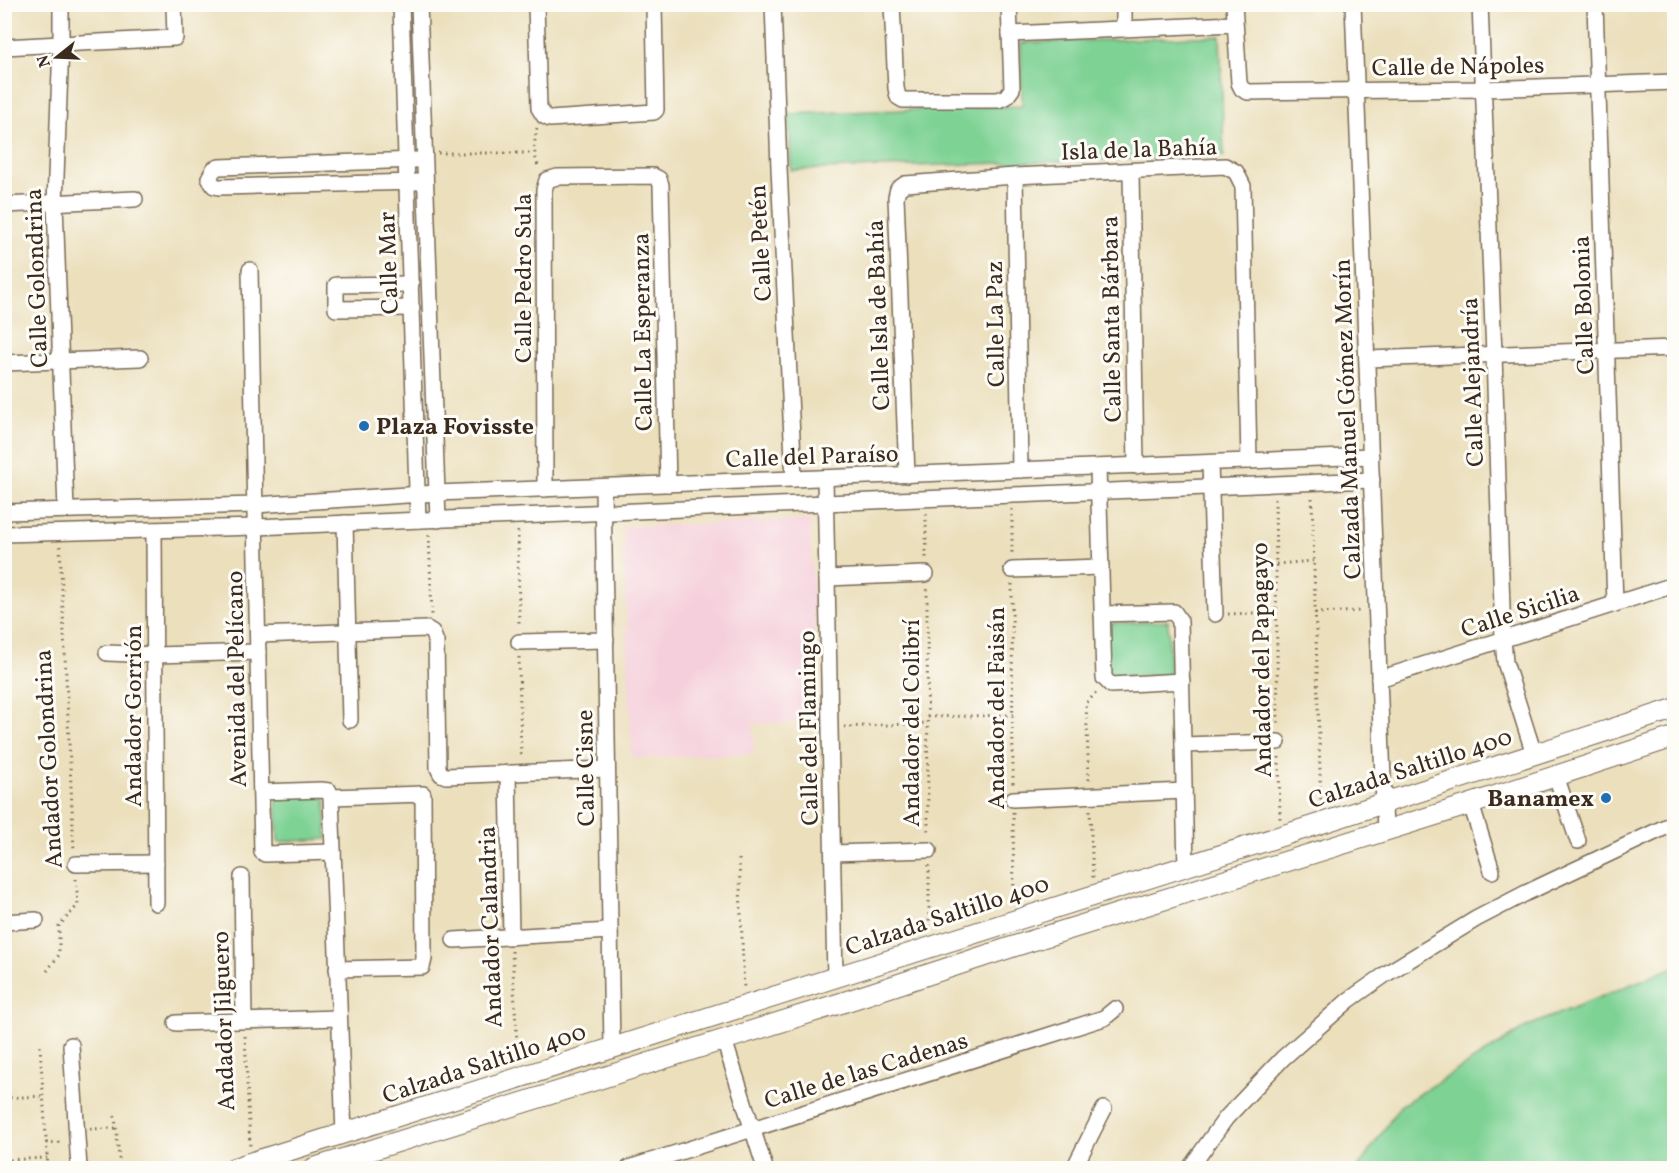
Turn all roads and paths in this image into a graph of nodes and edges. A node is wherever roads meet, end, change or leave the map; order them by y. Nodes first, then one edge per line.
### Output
1 (61, 4) edge
2 (174, 4) edge
3 (401, 4) edge
4 (419, 4) edge
5 (536, 4) edge
6 (654, 4) edge
7 (773, 4) edge
8 (892, 4) edge
9 (1009, 4) edge
10 (1124, 4) edge
11 (1234, 4) edge
12 (1353, 4) edge
13 (1480, 4) edge
14 (1595, 4) edge
15 (1234, 24) junction
16 (1124, 29) junction
17 (1011, 34) junction
18 (61, 44) junction
19 (4, 47) edge
20 (1674, 82) edge
21 (1598, 85) junction
22 (1483, 89) junction
23 (1356, 91) junction
24 (544, 117) junction
25 (534, 153) junction
26 (425, 157) junction
27 (407, 161) junction
28 (1131, 171) junction
29 (1015, 176) junction
30 (659, 179) joint
31 (547, 180) junction
32 (408, 182) junction
33 (426, 182) junction
34 (898, 189) joint
35 (135, 199) dead end
36 (55, 202) junction
37 (4, 205) edge
38 (250, 270) dead end
39 (411, 284) junction
40 (412, 308) junction
41 (1674, 348) edge
42 (1607, 350) junction
43 (1494, 354) junction
44 (140, 358) dead end
45 (1367, 358) junction
46 (61, 362) junction
47 (4, 363) edge
48 (1371, 456) junction
49 (1249, 461) junction
50 (1210, 463) junction
51 (1136, 466) junction
52 (1098, 467) junction
53 (1020, 470) junction
54 (907, 475) junction
55 (825, 478) junction
56 (794, 479) junction
57 (1372, 480) junction
58 (1312, 482) junction
59 (668, 484) junction
60 (1274, 484) junction
61 (1211, 486) junction
62 (603, 487) junction
63 (545, 489) junction
64 (1099, 491) junction
65 (417, 494) junction
66 (437, 494) junction
67 (1012, 495) junction
68 (926, 499) junction
69 (826, 503) junction
70 (255, 505) junction
71 (66, 510) junction
72 (4, 512) edge
73 (604, 512) junction
74 (438, 519) junction
75 (418, 520) junction
76 (345, 523) junction
77 (256, 527) junction
78 (154, 530) junction
79 (59, 532) junction
80 (4, 534) edge
81 (1313, 561) junction
82 (1276, 564) junction
83 (1101, 567) junction
84 (1012, 570) junction
85 (926, 574) junction
86 (827, 578) junction
87 (1674, 585) edge
88 (1615, 604) junction
89 (1376, 610) junction
90 (1315, 613) junction
91 (1102, 614) junction
92 (1215, 614) dead end
93 (347, 632) junction
94 (432, 632) junction
95 (258, 635) junction
96 (606, 640) junction
97 (1503, 640) junction
98 (519, 642) dead end
99 (258, 652) junction
100 (106, 653) dead end
101 (156, 655) junction
102 (1378, 679) junction
103 (1182, 681) junction
104 (1674, 709) edge
105 (1013, 715) junction
106 (928, 717) junction
107 (350, 720) dead end
108 (927, 723) junction
109 (830, 728) junction
110 (1674, 737) edge
111 (1278, 742) junction
112 (1183, 745) junction
113 (1534, 754) junction
114 (607, 769) junction
115 (508, 773) junction
116 (1556, 776) junction
117 (1184, 790) junction
118 (261, 792) junction
119 (330, 794) junction
120 (1013, 799) junction
121 (1383, 804) junction
122 (1470, 804) junction
123 (1322, 823) junction
124 (1674, 823) edge
125 (1385, 831) junction
126 (1280, 836) junction
127 (1578, 840) dead end
128 (929, 850) junction
129 (333, 852) junction
130 (833, 853) junction
131 (739, 859) dead end
132 (156, 863) junction
133 (76, 864) junction
134 (1186, 866) junction
135 (1492, 871) dead end
136 (242, 877) dead end
137 (156, 903) dead end
138 (36, 920) dead end
139 (1014, 921) junction
140 (4, 922) edge
141 (610, 931) junction
142 (511, 937) junction
143 (454, 940) dead end
144 (929, 948) junction
145 (337, 969) junction
146 (47, 971) dead end
147 (835, 978) junction
148 (744, 1006) junction
149 (1115, 1009) dead end
150 (338, 1018) junction
151 (244, 1020) junction
152 (176, 1023) dead end
153 (724, 1040) junction
154 (71, 1045) dead end
155 (40, 1046) dead end
156 (612, 1049) junction
157 (518, 1078) junction
158 (43, 1096) junction
159 (4, 1098) edge
160 (1104, 1109) dead end
161 (116, 1116) dead end
162 (116, 1128) junction
163 (76, 1129) junction
164 (752, 1129) junction
165 (344, 1134) junction
166 (47, 1158) junction
167 (4, 1160) edge
168 (242, 1166) edge
169 (48, 1168) edge
170 (79, 1168) edge
171 (120, 1168) edge
172 (314, 1168) edge
173 (628, 1168) edge
174 (765, 1168) edge
175 (1074, 1168) edge
176 (1190, 1168) edge

1 - 18 street, Calle Golondrina
2 - 18 street
3 - 27 street, Calle Mar
4 - 26 street, Calle Mar
5 - 24 street
6 - 24 street
7 - 56 street, Calle Petén
8 - 17 street
9 - 17 street
10 - 16 street
11 - 15 street
12 - 23 street, Calzada Manuel Gómez Morín
13 - 22 street, Calle Alejandría
14 - 21 street, Calle Bolonia
15 - 16 street
15 - 23 street, Calle de Nápoles
16 - 17 street
18 - 19 street
18 - 36 street, Calle Golondrina
20 - 21 street, Calle de Nápoles
21 - 22 street, Calle de Nápoles
21 - 42 street, Calle Bolonia
22 - 23 street, Calle de Nápoles
22 - 43 street, Calle Alejandría
23 - 45 street, Calzada Manuel Gómez Morín
24 - 25 path
25 - 26 path
25 - 31 path
26 - 27 street
26 - 33 street, Calle Mar
27 - 32 street, Calle Mar
27 - 32 street
28 - 29 street, Isla de la Bahía
28 - 49 street, Isla de la Bahía
28 - 51 street, Calle Santa Bárbara
29 - 34 street, Isla de la Bahía
29 - 53 street, Calle La Paz
30 - 31 street, Calle Pedro Sula
30 - 59 street, Calle La Esperanza
31 - 63 street, Calle Pedro Sula
32 - 33 street
32 - 39 street, Calle Mar
33 - 66 street, Calle Mar
34 - 54 street, Calle Isla de Bahía
35 - 36 street
36 - 37 street
36 - 46 street, Calle Golondrina
38 - 70 street, Avenida del Pelícano
39 - 40 street, Calle Mar
39 - 40 street
40 - 65 street, Calle Mar
41 - 42 street
42 - 43 street
42 - 88 street, Calle Bolonia
43 - 45 street
43 - 97 street, Calle Alejandría
44 - 46 street
45 - 48 street, Calzada Manuel Gómez Morín
46 - 47 street
46 - 71 street, Calle Golondrina
48 - 49 street, Calle del Paraíso
48 - 57 street, Calzada Manuel Gómez Morín
49 - 50 street, Calle del Paraíso
50 - 51 street, Calle del Paraíso
50 - 61 street
51 - 52 street, Calle del Paraíso
52 - 53 street, Calle del Paraíso
52 - 64 street
53 - 54 street, Calle del Paraíso
54 - 55 street, Calle del Paraíso
55 - 56 street, Calle del Paraíso
55 - 69 street, Calle del Flamingo
56 - 59 street, Calle del Paraíso
57 - 58 street, Calle del Paraíso
57 - 89 street, Calzada Manuel Gómez Morín
58 - 60 street, Calle del Paraíso
58 - 81 path
59 - 62 street, Calle del Paraíso
60 - 61 street, Calle del Paraíso
60 - 82 path, Andador del Papagayo
61 - 64 street, Calle del Paraíso
61 - 92 street
62 - 63 street, Calle del Paraíso
62 - 73 street, Calle Cisne
63 - 66 street, Calle del Paraíso
64 - 67 street, Calle del Paraíso
64 - 83 street
65 - 66 street, Calle del Paraíso
65 - 70 street, Calle del Paraíso
65 - 75 street, Calle Mar
66 - 74 street, Calle Mar
67 - 68 street, Calle del Paraíso
67 - 84 path, Andador del Faisán
68 - 69 street, Calle del Paraíso
68 - 85 path, Andador del Colibrí
69 - 73 street, Calle del Paraíso
69 - 86 street, Calle del Flamingo
70 - 71 street, Calle del Paraíso
70 - 77 street, Avenida del Pelícano
71 - 72 street, Calle del Paraíso
73 - 74 street, Calle del Paraíso
73 - 96 street, Calle Cisne
74 - 75 street, Calle del Paraíso
75 - 76 street, Calle del Paraíso
75 - 94 path
76 - 77 street, Calle del Paraíso
76 - 93 street
77 - 78 street, Calle del Paraíso
77 - 95 street, Avenida del Pelícano
78 - 79 street, Calle del Paraíso
78 - 101 street, Andador Gorrión
79 - 80 street, Calle del Paraíso
79 - 133 path, Andador Golondrina
81 - 82 path
81 - 90 path
82 - 111 path, Andador del Papagayo
83 - 84 street
83 - 91 street
84 - 105 path, Andador del Faisán
85 - 86 street
85 - 106 path, Andador del Colibrí
86 - 109 street, Calle del Flamingo
87 - 88 street, Calle Sicilia
88 - 97 street, Calle Sicilia
89 - 90 path
89 - 102 street, Calzada Manuel Gómez Morín
90 - 123 path
91 - 103 street
91 - 103 street
93 - 94 street
93 - 95 street
93 - 107 street
94 - 115 street
95 - 99 street, Avenida del Pelícano
96 - 98 street
96 - 114 street, Calle Cisne
97 - 102 street, Calle Sicilia
97 - 113 street, Calle Alejandría
99 - 101 street
99 - 118 street, Avenida del Pelícano
100 - 101 street
101 - 132 street, Andador Gorrión
102 - 121 street, Calzada Manuel Gómez Morín
103 - 112 street
104 - 113 main road, Calzada Saltillo 400
105 - 106 path
105 - 120 path, Andador del Faisán
106 - 108 path, Andador del Colibrí
108 - 109 path
108 - 128 path, Andador del Colibrí
109 - 130 street, Calle del Flamingo
110 - 116 main road, Calzada Saltillo 400
111 - 112 street
111 - 126 path, Andador del Papagayo
112 - 117 street
113 - 121 main road, Calzada Saltillo 400
114 - 115 street
114 - 141 street, Calle Cisne
115 - 142 street, Andador Calandria
116 - 122 main road, Calzada Saltillo 400
116 - 127 street
117 - 120 street
117 - 134 street
118 - 119 street
118 - 129 street, Avenida del Pelícano
119 - 129 street
119 - 145 street
120 - 139 path, Andador del Faisán
121 - 123 main road, Calzada Saltillo 400
121 - 125 street, Calzada Manuel Gómez Morín
122 - 125 main road, Calzada Saltillo 400
122 - 135 street
123 - 126 main road, Calzada Saltillo 400
124 - 176 street
125 - 153 main road, Calzada Saltillo 400
126 - 134 main road, Calzada Saltillo 400
128 - 130 street
128 - 144 path, Andador del Colibrí
129 - 145 street
130 - 147 street, Calle del Flamingo
131 - 148 path
132 - 133 street
132 - 137 street, Andador Gorrión
133 - 146 path, Andador Golondrina
134 - 139 main road, Calzada Saltillo 400
136 - 151 street, Andador Jilguero
138 - 140 street
139 - 144 main road, Calzada Saltillo 400
141 - 142 street
141 - 156 street, Calle Cisne
142 - 143 street
142 - 157 path, Andador Calandria
144 - 147 main road, Calzada Saltillo 400
145 - 150 street
147 - 148 main road, Calzada Saltillo 400
148 - 156 main road, Calzada Saltillo 400
149 - 164 street, Calle de las Cadenas
150 - 151 street
150 - 165 street
151 - 152 street
151 - 168 path, Andador Jilguero
153 - 164 street
153 - 172 main road, Calzada Saltillo 400
154 - 163 street
155 - 158 path
156 - 157 main road, Calzada Saltillo 400
157 - 165 main road, Calzada Saltillo 400
158 - 159 path
158 - 166 path
160 - 175 street
161 - 162 path
162 - 163 path
162 - 171 path
163 - 170 street
164 - 173 street, Calle de las Cadenas
164 - 174 street
165 - 168 main road, Calzada Saltillo 400
166 - 167 path
166 - 169 path

